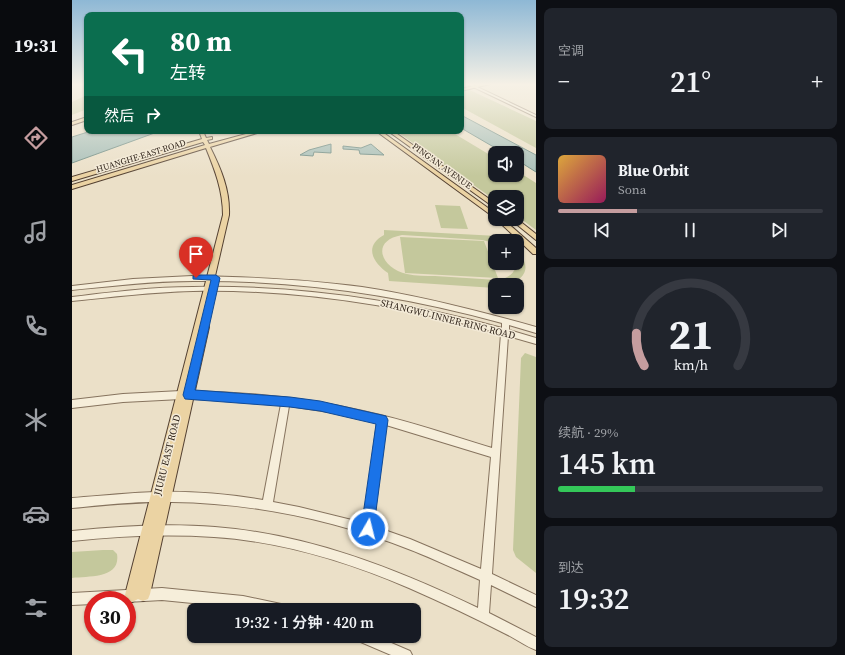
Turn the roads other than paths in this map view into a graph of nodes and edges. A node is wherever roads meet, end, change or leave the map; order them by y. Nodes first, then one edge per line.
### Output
1 (83, 115) edge
2 (72, 119) edge
3 (84, 119) edge
4 (72, 124) edge
5 (225, 134) edge
6 (238, 134) edge
7 (382, 134) edge
8 (394, 134) edge
9 (206, 138) edge
10 (72, 179) edge
11 (72, 187) edge
12 (488, 201) edge
13 (488, 211) edge
14 (507, 226) edge
15 (521, 226) edge
16 (536, 238) edge
17 (536, 252) edge
18 (213, 278) junction
19 (72, 288) edge
20 (211, 288) junction
21 (72, 299) edge
22 (506, 321) junction
23 (536, 330) edge
24 (505, 332) junction
25 (536, 341) edge
26 (185, 395) junction
27 (286, 401) junction
28 (72, 404) edge
29 (382, 420) junction
30 (496, 454) junction
31 (160, 497) junction
32 (72, 503) edge
33 (267, 505) junction
34 (368, 529) junction
35 (153, 530) junction
36 (72, 536) edge
37 (486, 577) junction
38 (137, 594) junction
39 (72, 599) edge
40 (536, 601) edge
41 (248, 603) edge
42 (483, 616) junction
43 (377, 643) edge
44 (536, 644) edge
45 (406, 655) edge

1 - 2 main road
3 - 4 main road
5 - 9 main road, HUANGHE EAST ROAD
6 - 9 main road, HUANGHE EAST ROAD
7 - 13 main road, PING'AN AVENUE
8 - 12 main road, PING'AN AVENUE
9 - 10 main road, HUANGHE EAST ROAD
9 - 11 main road, HUANGHE EAST ROAD
9 - 18 main road, JIURU EAST ROAD
14 - 17 main road
15 - 16 main road
18 - 19 street, SHANGWU INNER RING ROAD
18 - 20 main road, JIURU EAST ROAD
18 - 22 street, SHANGWU INNER RING ROAD
20 - 21 street, SHANGWU INNER RING ROAD
20 - 24 street, SHANGWU INNER RING ROAD
20 - 26 main road, JIURU EAST ROAD
22 - 23 street, SHANGWU INNER RING ROAD
22 - 24 street
24 - 25 street, SHANGWU INNER RING ROAD
24 - 30 street
26 - 27 street
26 - 28 street
26 - 31 main road, JIURU EAST ROAD
27 - 29 street
27 - 33 street
29 - 30 street
29 - 34 street
30 - 37 street
31 - 32 street
31 - 33 street
31 - 35 main road, JIURU EAST ROAD
33 - 34 street
34 - 37 street
35 - 36 street
35 - 38 main road, JIURU EAST ROAD
35 - 42 street
37 - 40 street
37 - 42 street
38 - 39 street
38 - 41 street
42 - 44 street
43 - 45 street

